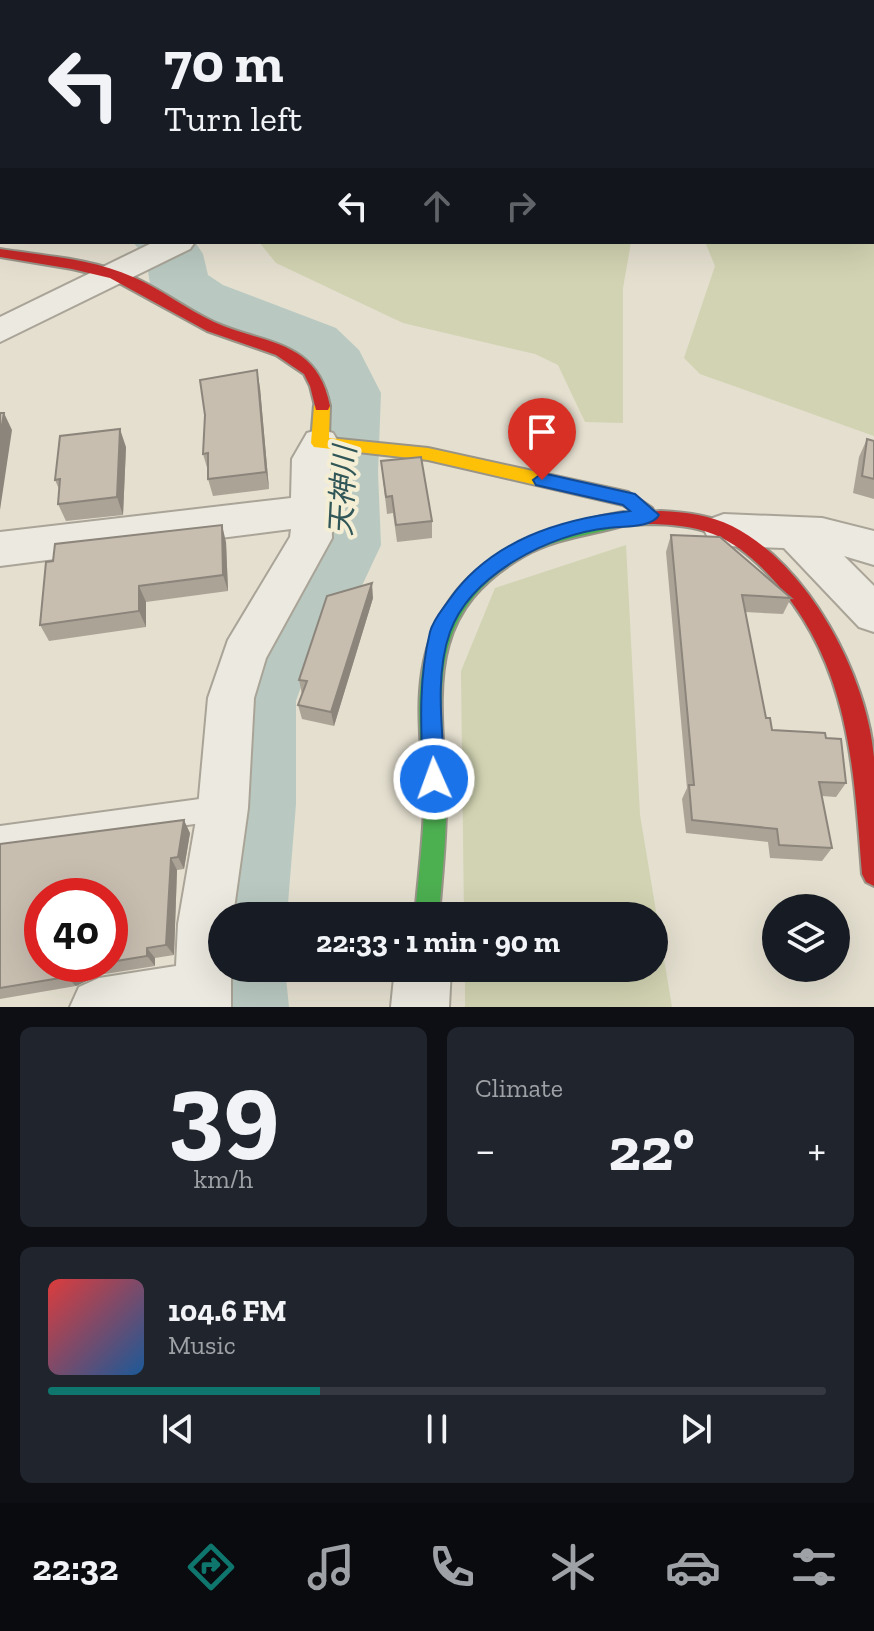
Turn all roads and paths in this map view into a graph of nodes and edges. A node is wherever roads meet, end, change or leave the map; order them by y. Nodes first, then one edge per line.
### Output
1 (170, 246) edge
2 (0, 253) edge
3 (113, 274) junction
4 (0, 331) edge
5 (337, 445) junction
6 (311, 511) junction
7 (650, 515) junction
8 (724, 530) junction
9 (794, 532) junction
10 (874, 548) edge
11 (0, 549) edge
12 (874, 614) edge
13 (223, 808) junction
14 (0, 839) edge
15 (874, 874) edge
16 (428, 902) edge
17 (422, 982) edge
18 (201, 999) edge
19 (99, 1007) edge
20 (420, 1007) edge

1 - 3 street
2 - 3 street
3 - 4 street
3 - 5 street
5 - 6 street
5 - 7 street
6 - 11 street
6 - 13 street
7 - 8 street
7 - 16 street
8 - 9 street
8 - 15 street
9 - 10 street
9 - 12 street
13 - 14 lane
13 - 18 street
17 - 20 street
18 - 19 street

